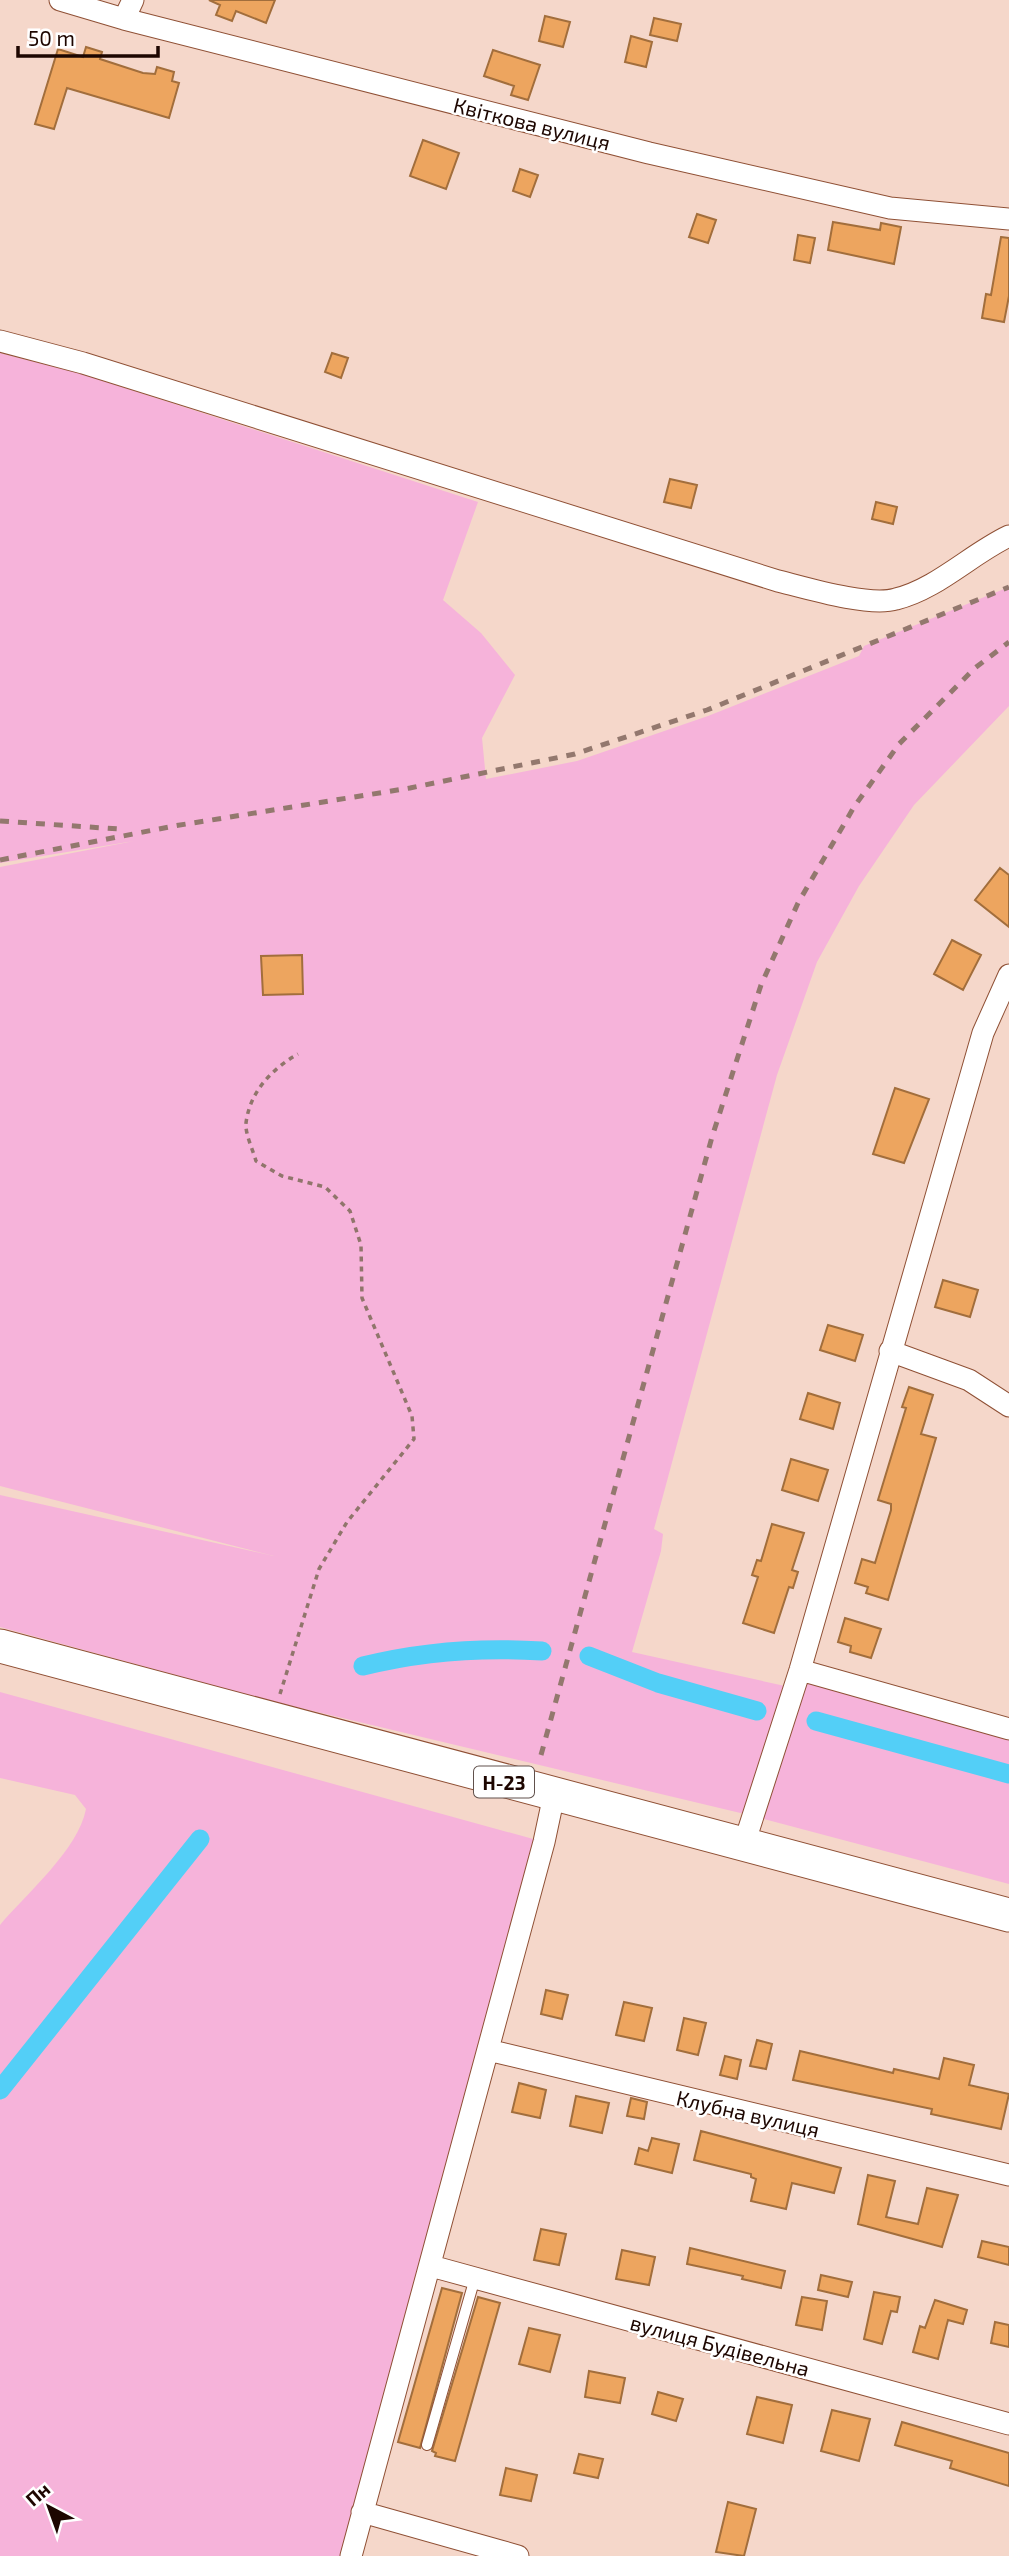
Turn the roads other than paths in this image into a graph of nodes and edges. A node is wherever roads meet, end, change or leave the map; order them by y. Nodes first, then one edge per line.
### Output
1 (60, 0) edge
2 (128, 10) edge
3 (1009, 219) edge
4 (0, 341) edge
5 (1009, 536) edge
6 (1009, 975) edge
7 (890, 1352) junction
8 (1009, 1406) edge
9 (0, 1646) edge
10 (800, 1670) junction
11 (1009, 1729) edge
12 (554, 1795) junction
13 (744, 1844) junction
14 (1009, 1915) edge
15 (488, 2050) junction
16 (1009, 2175) edge
17 (431, 2266) junction
18 (475, 2278) junction
19 (1009, 2424) edge
20 (427, 2445) dead end
21 (362, 2512) junction
22 (351, 2556) edge
23 (518, 2556) edge

1 - 2 street, Квіткова вулиця
2 - 3 street, Квіткова вулиця
4 - 5 street
6 - 7 street
7 - 8 street
7 - 10 street
9 - 12 main road, Н-23
10 - 11 street
10 - 13 street
12 - 13 main road, Н-23
12 - 15 street
13 - 14 main road, Н-23
15 - 16 street, Клубна вулиця
15 - 17 street
17 - 18 street, вулиця Будівельна
17 - 21 street
18 - 19 street, вулиця Будівельна
18 - 20 lane
21 - 22 street
21 - 23 street

